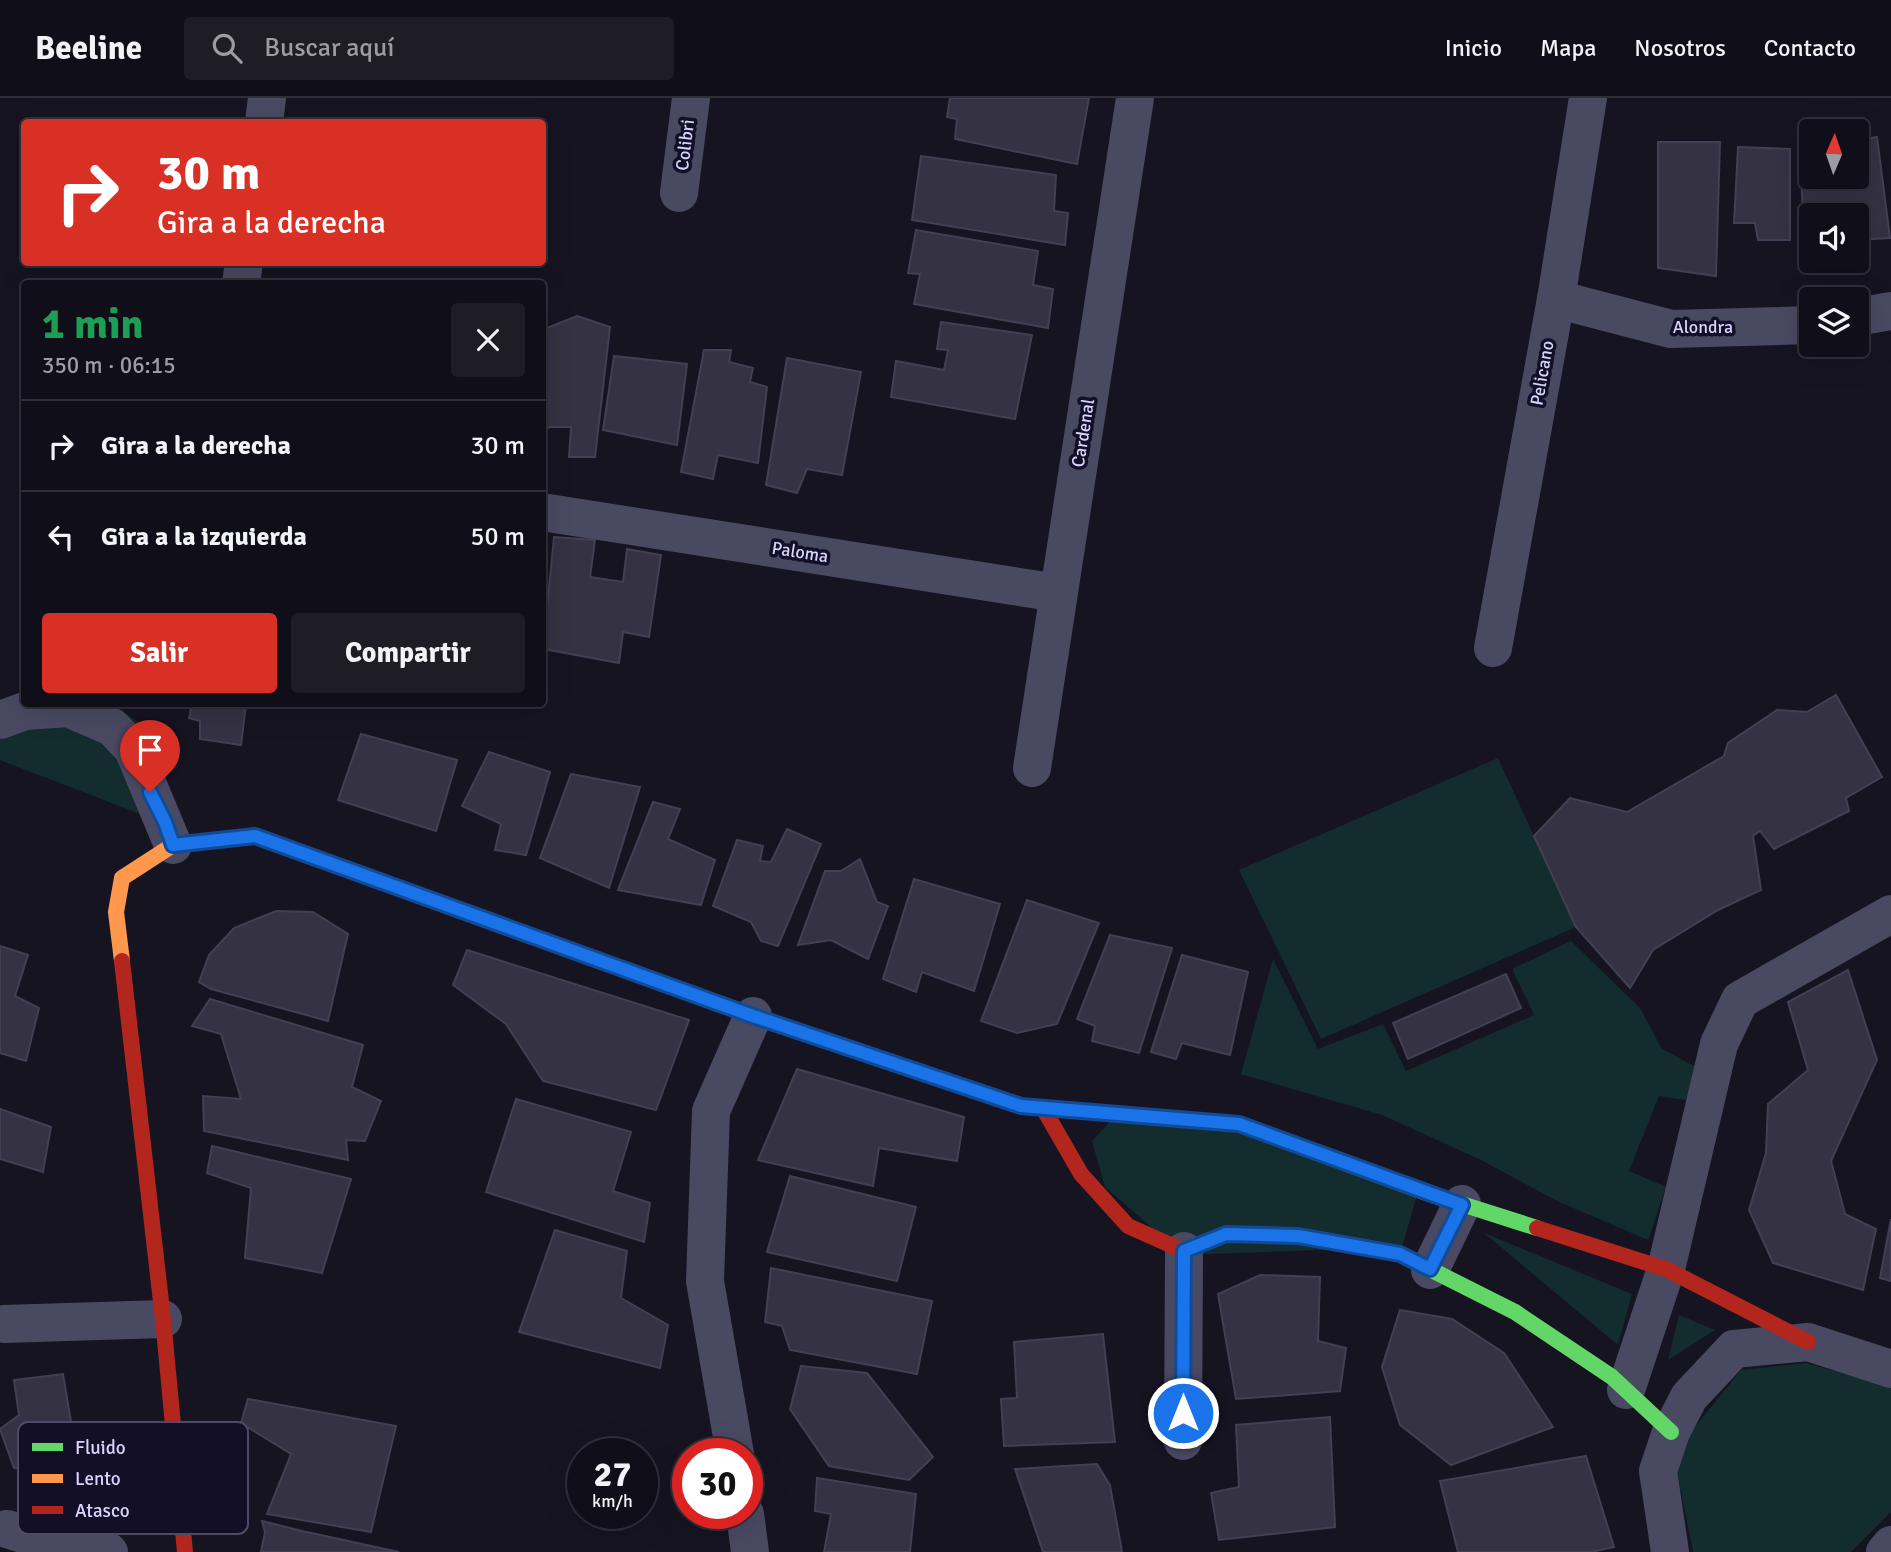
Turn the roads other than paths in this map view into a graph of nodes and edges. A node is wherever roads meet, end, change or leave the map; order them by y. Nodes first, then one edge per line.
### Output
1 (267, 98) edge
2 (691, 98) edge
3 (1135, 98) edge
4 (1588, 98) edge
5 (264, 119) edge
6 (679, 193) dead end
7 (1556, 299) junction
8 (1891, 311) edge
9 (1869, 315) edge
10 (1799, 325) edge
11 (546, 513) edge
12 (1058, 593) junction
13 (1493, 648) dead end
14 (0, 720) edge
15 (1032, 768) dead end
16 (173, 845) junction
17 (1891, 914) edge
18 (753, 1016) junction
19 (1043, 1108) junction
20 (1462, 1205) junction
21 (1184, 1251) junction
22 (1430, 1269) junction
23 (1666, 1269) junction
24 (163, 1319) junction
25 (1, 1324) edge
26 (1808, 1342) junction
27 (1891, 1369) edge
28 (1626, 1390) junction
29 (173, 1422) edge
30 (1671, 1432) junction
31 (732, 1438) edge
32 (1183, 1441) dead end
33 (7, 1529) dead end
34 (747, 1529) edge
35 (18, 1532) edge
36 (23, 1534) edge
37 (183, 1534) edge
38 (1891, 1545) edge
39 (109, 1552) edge
40 (185, 1552) edge
41 (750, 1552) edge
42 (1670, 1552) edge
43 (1885, 1552) edge

1 - 5 street
2 - 6 street, Colibri
3 - 12 street, Cardenal
4 - 7 street, Pelicano
7 - 10 street, Alondra
7 - 13 street, Pelicano
8 - 9 street
11 - 12 street, Paloma
12 - 15 street, Cardenal
14 - 16 street
16 - 18 street
16 - 24 street
17 - 23 street
18 - 19 street
18 - 31 street
19 - 20 street
19 - 21 street
20 - 22 street
20 - 23 street
21 - 22 street
21 - 32 street
22 - 28 street
23 - 26 street
23 - 28 street
24 - 25 street
24 - 29 street
26 - 27 street
26 - 30 street
28 - 30 street
30 - 42 street
33 - 35 street
34 - 41 street
36 - 39 street
37 - 40 street
38 - 43 street

